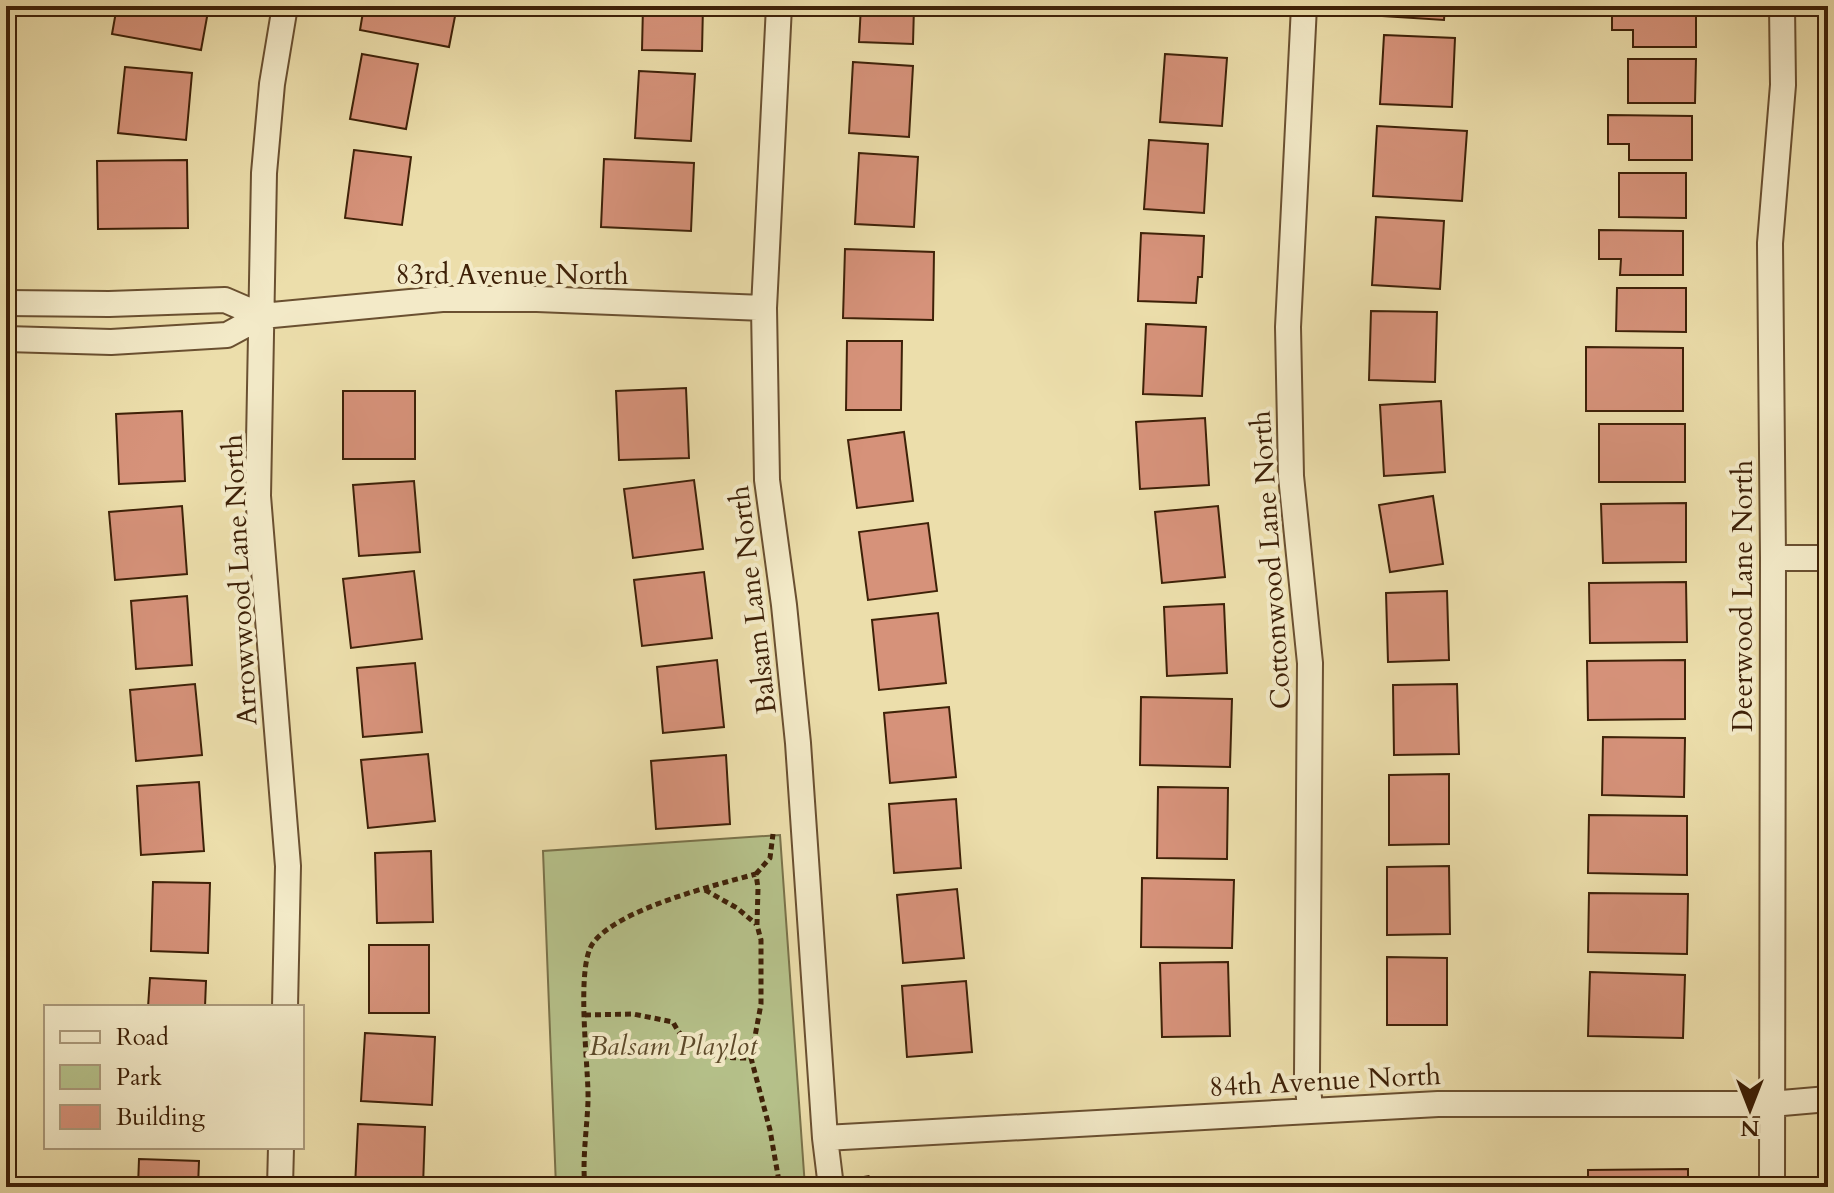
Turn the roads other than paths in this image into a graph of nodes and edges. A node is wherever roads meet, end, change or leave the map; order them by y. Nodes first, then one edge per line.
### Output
1 (285, 6) edge
2 (779, 6) edge
3 (1304, 6) edge
4 (1782, 6) edge
5 (6, 303) edge
6 (764, 308) junction
7 (262, 316) junction
8 (6, 339) edge
9 (1773, 558) junction
10 (1828, 558) edge
11 (285, 1005) edge
12 (1828, 1099) edge
13 (1771, 1104) junction
14 (1310, 1110) junction
15 (825, 1138) junction
16 (281, 1149) edge
17 (280, 1187) edge
18 (831, 1187) edge
19 (1772, 1187) edge

1 - 7 street, Arrowwood Lane North
2 - 6 street, Balsam Lane North
3 - 14 street, Cottonwood Lane North
4 - 9 street, Deerwood Lane North
5 - 7 street, 83rd Avenue North
6 - 7 street, 83rd Avenue North
6 - 15 street, Balsam Lane North
7 - 8 street, 83rd Avenue North
7 - 11 street, Arrowwood Lane North
9 - 10 street
9 - 13 street, Deerwood Lane North
12 - 13 street, 84th Avenue North
13 - 14 street, 84th Avenue North
13 - 19 street, Deerwood Lane North
14 - 15 street, 84th Avenue North
15 - 18 street, Balsam Lane North
16 - 17 street

